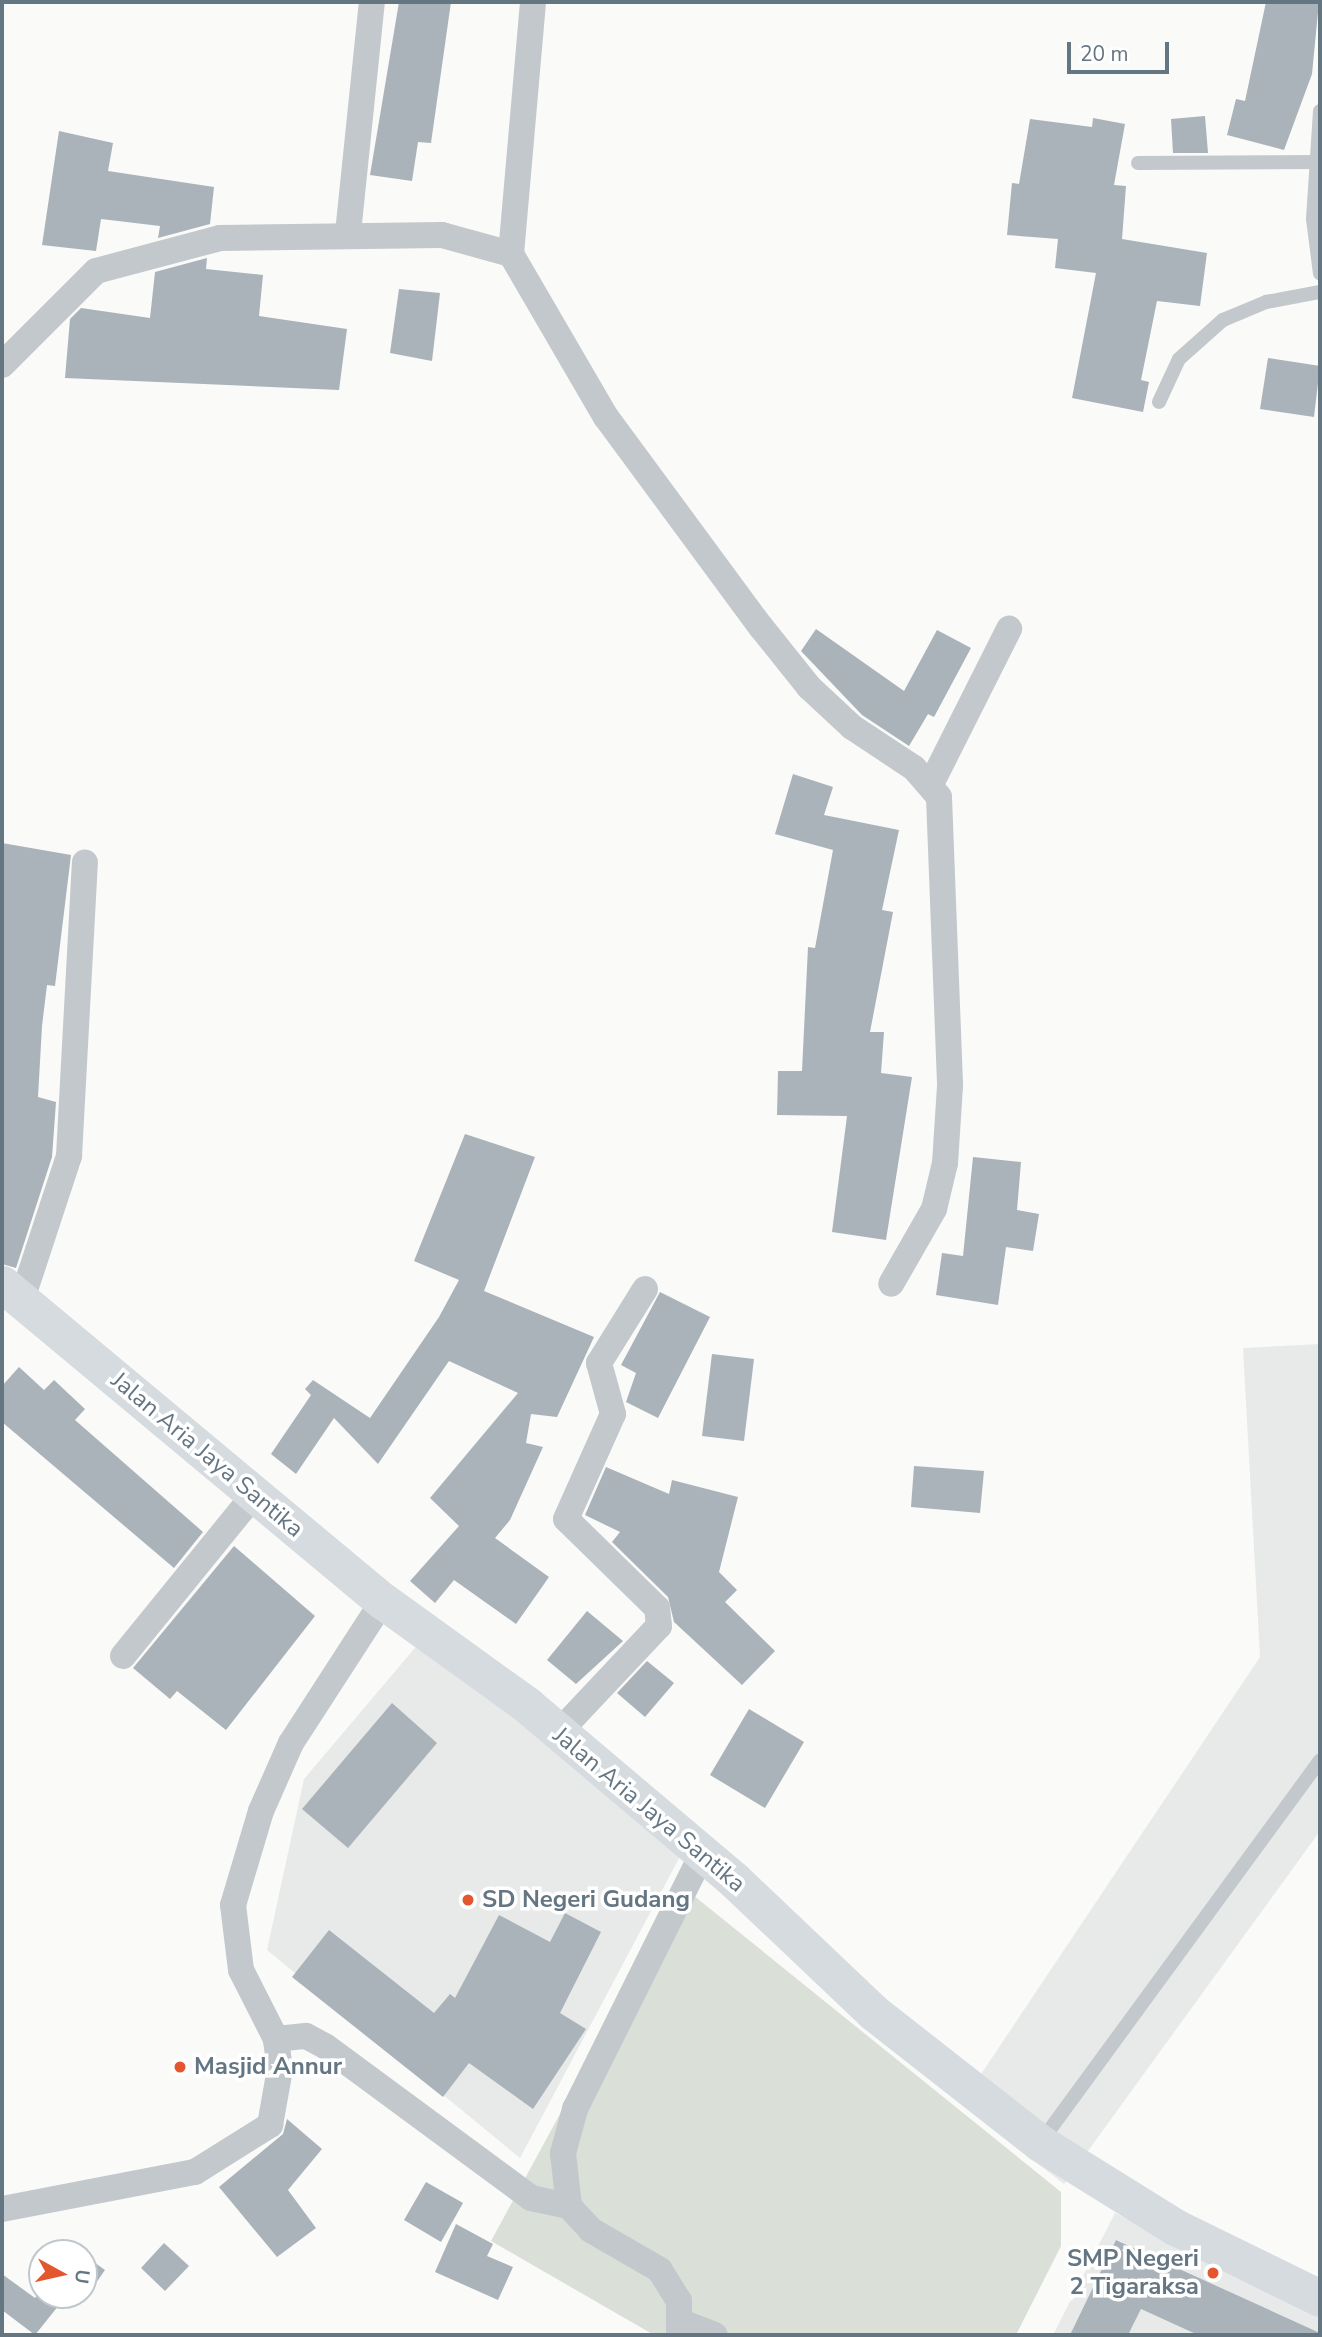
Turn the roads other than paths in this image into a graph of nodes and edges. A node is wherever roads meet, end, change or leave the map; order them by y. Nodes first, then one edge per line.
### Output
1 (372, 2) edge
2 (533, 2) edge
3 (1320, 111) edge
4 (1317, 162) junction
5 (1138, 163) dead end
6 (348, 233) junction
7 (511, 254) junction
8 (1320, 274) edge
9 (1320, 292) edge
10 (2, 365) edge
11 (1159, 402) dead end
12 (1009, 629) dead end
13 (931, 784) junction
14 (85, 862) dead end
15 (891, 1284) dead end
16 (645, 1289) dead end
17 (12, 1292) edge
18 (253, 1496) junction
19 (383, 1601) junction
20 (123, 1656) dead end
21 (558, 1733) junction
22 (1320, 1760) edge
23 (702, 1854) junction
24 (276, 2039) junction
25 (1040, 2143) junction
26 (569, 2206) junction
27 (2, 2209) edge
28 (1320, 2298) edge
29 (680, 2328) edge
30 (715, 2335) edge

1 - 6 street
2 - 7 street
3 - 4 lane
4 - 5 lane
4 - 8 lane
6 - 7 street
6 - 10 street
7 - 13 street
9 - 11 lane
12 - 13 street
13 - 15 street
14 - 17 street
16 - 21 street
17 - 18 street, Jalan Aria Jaya Santika
18 - 19 street, Jalan Aria Jaya Santika
18 - 20 street
19 - 21 street, Jalan Aria Jaya Santika
19 - 24 street
21 - 23 street, Jalan Aria Jaya Santika
22 - 25 lane
23 - 25 street, Jalan Aria Jaya Santika
23 - 26 street
24 - 26 street
24 - 27 street
25 - 28 street, Jalan Aria Jaya Santika
26 - 29 street
29 - 30 street

